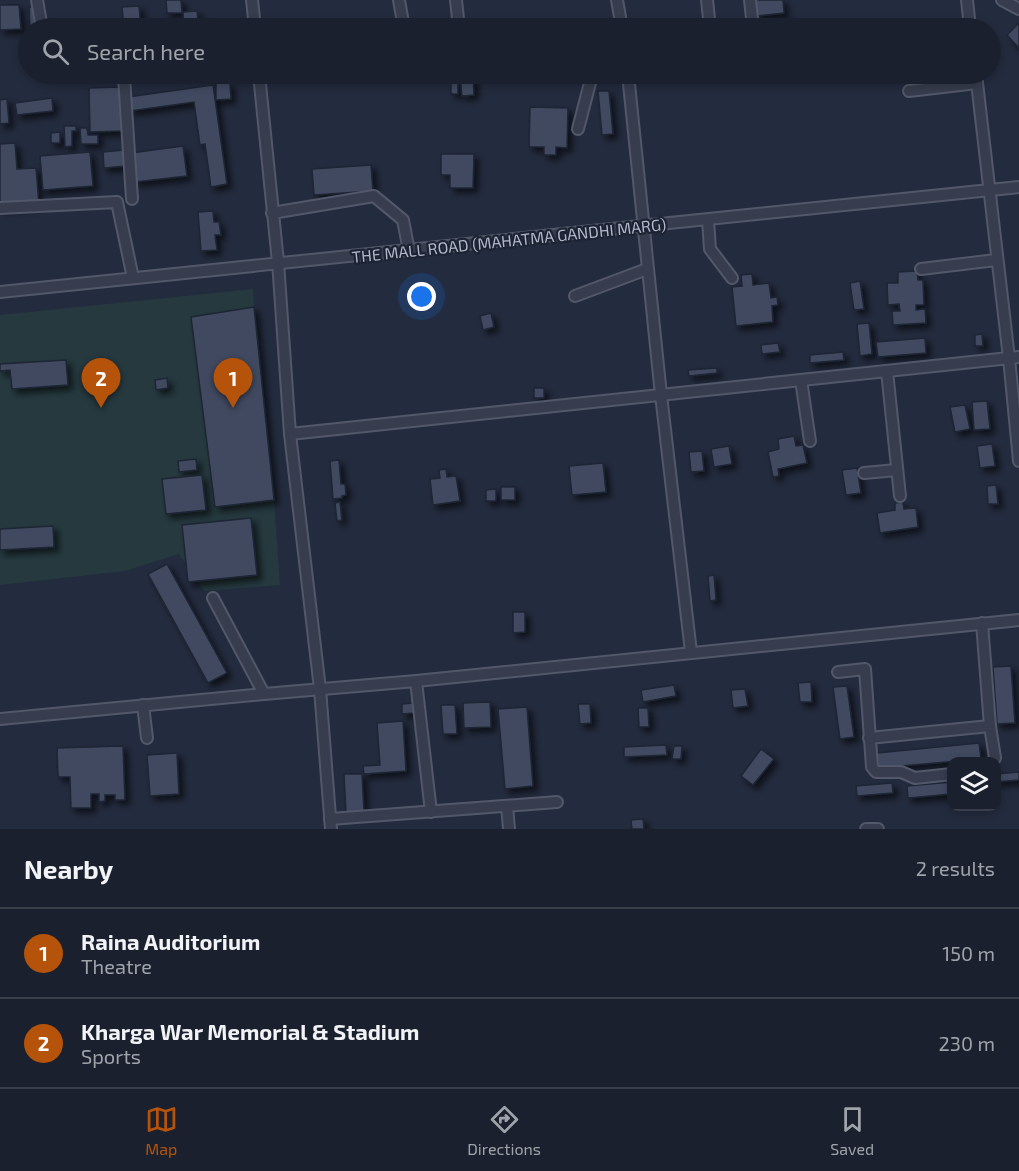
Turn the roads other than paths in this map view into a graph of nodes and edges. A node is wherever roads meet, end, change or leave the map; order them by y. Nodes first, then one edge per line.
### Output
1 (37, 0) edge
2 (252, 0) edge
3 (399, 0) edge
4 (456, 0) edge
5 (617, 0) edge
6 (707, 0) edge
7 (750, 0) edge
8 (967, 0) edge
9 (1002, 0) edge
10 (1019, 9) edge
11 (40, 18) edge
12 (254, 18) edge
13 (402, 18) edge
14 (458, 18) edge
15 (620, 18) edge
16 (709, 18) edge
17 (752, 18) edge
18 (969, 18) edge
19 (124, 84) edge
20 (260, 84) edge
21 (590, 84) edge
22 (629, 84) edge
23 (945, 84) edge
24 (977, 84) edge
25 (909, 91) dead end
26 (578, 129) dead end
27 (1019, 188) edge
28 (989, 191) junction
29 (132, 199) dead end
30 (0, 208) edge
31 (272, 213) junction
32 (708, 220) junction
33 (642, 227) junction
34 (409, 251) junction
35 (996, 260) junction
36 (278, 262) junction
37 (647, 269) junction
38 (921, 269) dead end
39 (133, 278) junction
40 (732, 278) dead end
41 (0, 292) edge
42 (575, 296) dead end
43 (1014, 357) edge
44 (887, 371) junction
45 (801, 380) junction
46 (661, 396) junction
47 (290, 434) junction
48 (810, 441) dead end
49 (1019, 456) edge
50 (1019, 461) edge
51 (897, 470) junction
52 (864, 473) dead end
53 (900, 496) dead end
54 (213, 598) dead end
55 (1019, 620) edge
56 (982, 623) junction
57 (691, 652) junction
58 (837, 672) dead end
59 (416, 681) junction
60 (320, 689) junction
61 (264, 694) junction
62 (143, 705) junction
63 (0, 719) edge
64 (990, 726) junction
65 (147, 738) dead end
66 (869, 738) junction
67 (995, 757) edge
68 (947, 774) edge
69 (557, 802) dead end
70 (507, 806) junction
71 (431, 812) junction
72 (330, 824) edge
73 (509, 829) edge
74 (866, 829) edge
75 (878, 829) edge

1 - 11 street
2 - 12 street
3 - 13 street
4 - 14 street
5 - 15 street
6 - 16 street
7 - 17 street
8 - 18 street
9 - 10 street
19 - 29 street
20 - 31 street
21 - 26 street
22 - 33 street
23 - 25 street
24 - 28 street
27 - 28 street, THE MALL ROAD (MAHATMA GANDHI MARG)
28 - 32 street, THE MALL ROAD (MAHATMA GANDHI MARG)
28 - 35 street
30 - 39 street
31 - 34 street
31 - 36 street
32 - 33 street, THE MALL ROAD (MAHATMA GANDHI MARG)
32 - 40 street
33 - 34 street, THE MALL ROAD (MAHATMA GANDHI MARG)
33 - 37 street
34 - 36 street, THE MALL ROAD (MAHATMA GANDHI MARG)
35 - 38 street
35 - 43 street
36 - 39 street, THE MALL ROAD (MAHATMA GANDHI MARG)
36 - 47 street
37 - 42 street
37 - 46 street
39 - 41 street, THE MALL ROAD (MAHATMA GANDHI MARG)
43 - 44 street
43 - 49 street
44 - 45 street
44 - 51 street
45 - 46 street
45 - 48 street
46 - 47 street
46 - 57 street
47 - 60 street
49 - 50 street
51 - 52 street
51 - 53 street
54 - 61 street
55 - 56 street
56 - 57 street
56 - 64 street
57 - 59 street
58 - 66 street
59 - 60 street
59 - 71 street
60 - 61 street
60 - 72 street
61 - 62 street
62 - 63 street
62 - 65 street
64 - 66 street
64 - 67 street
66 - 68 street
69 - 70 street
70 - 71 street
70 - 73 street
71 - 72 street
74 - 75 street

